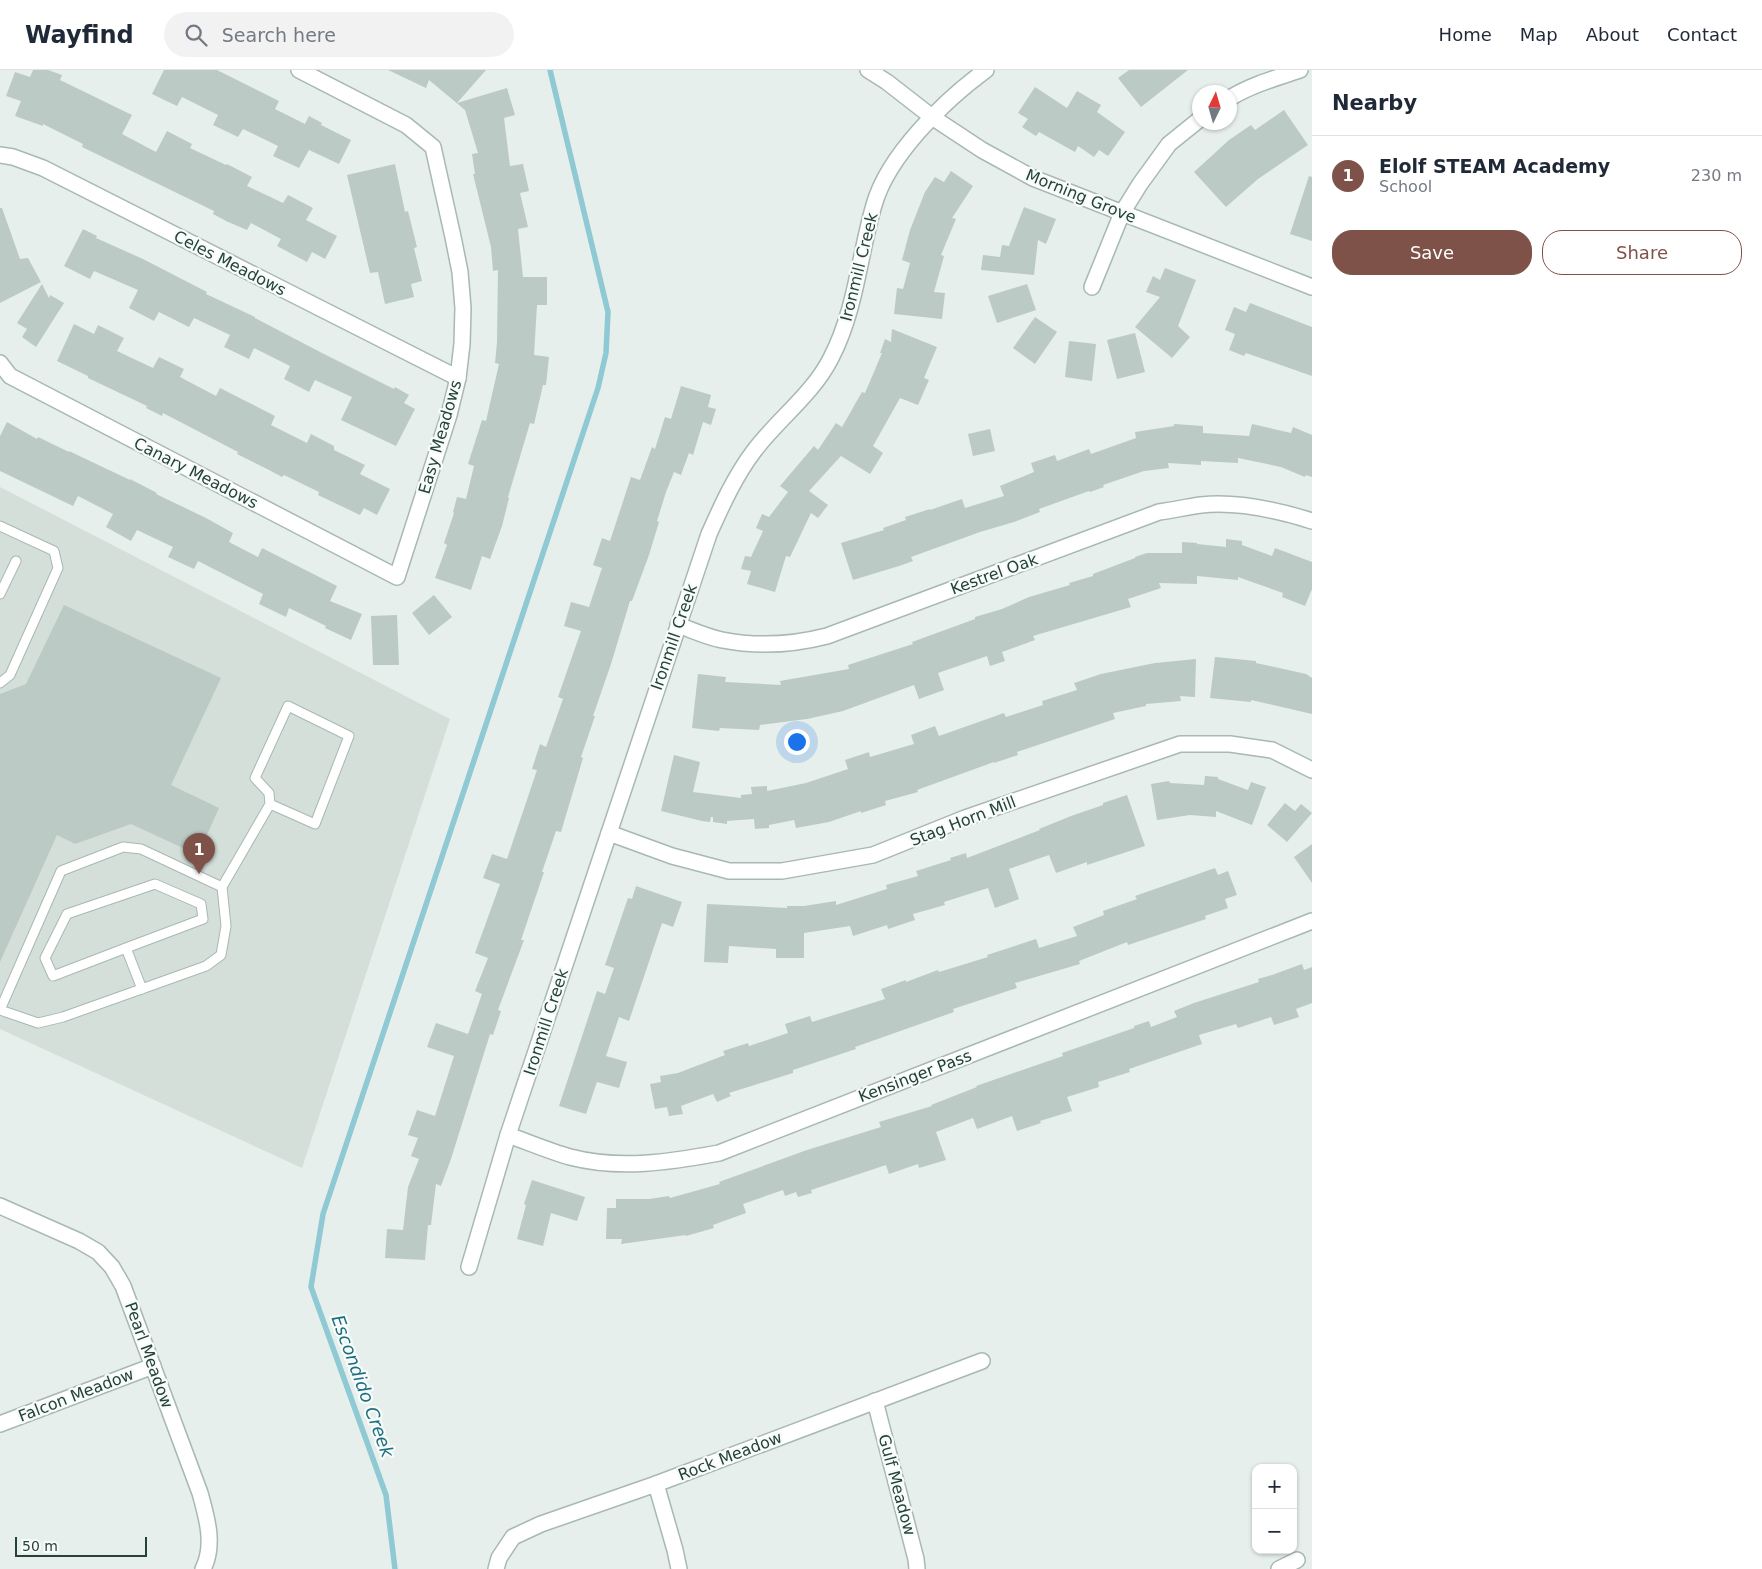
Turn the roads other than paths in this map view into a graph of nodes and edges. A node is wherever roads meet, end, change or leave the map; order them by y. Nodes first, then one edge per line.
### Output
1 (299, 70) edge
2 (868, 70) edge
3 (986, 70) edge
4 (1300, 70) edge
5 (1237, 93) edge
6 (932, 117) junction
7 (1192, 126) edge
8 (0, 155) edge
9 (1122, 212) junction
10 (1092, 286) dead end
11 (1312, 287) edge
12 (0, 363) edge
13 (458, 378) junction
14 (1312, 521) edge
15 (0, 526) edge
16 (16, 561) dead end
17 (397, 577) joint
18 (0, 594) edge
19 (678, 626) junction
20 (0, 683) edge
21 (1312, 770) edge
22 (270, 804) junction
23 (608, 833) junction
24 (222, 887) junction
25 (1312, 921) edge
26 (126, 948) junction
27 (142, 989) junction
28 (508, 1135) junction
29 (0, 1206) edge
30 (469, 1267) dead end
31 (982, 1361) dead end
32 (153, 1366) junction
33 (875, 1401) junction
34 (0, 1424) edge
35 (656, 1484) junction
36 (1297, 1560) dead end
37 (203, 1569) edge
38 (496, 1569) edge
39 (679, 1569) edge
40 (917, 1569) edge
41 (1279, 1569) edge

1 - 13 street, Easy Meadows
2 - 6 street, Morning Grove
3 - 6 street, Ironmill Creek
4 - 5 street
6 - 9 street, Morning Grove
6 - 19 street, Ironmill Creek
7 - 9 street
8 - 13 street, Celes Meadows
9 - 10 street
9 - 11 street, Morning Grove
12 - 17 street, Canary Meadows
13 - 17 street, Easy Meadows
14 - 19 street, Kestrel Oak
15 - 20 lane
16 - 18 lane
19 - 23 street, Ironmill Creek
21 - 23 street, Stag Horn Mill
22 - 22 lane
22 - 24 lane
23 - 28 street, Ironmill Creek
24 - 27 lane
24 - 27 lane
25 - 28 street, Kensinger Pass
26 - 26 lane
26 - 27 lane
28 - 30 street, Ironmill Creek
29 - 32 street, Pearl Meadow
31 - 33 street, Rock Meadow
32 - 34 street, Falcon Meadow
32 - 37 street, Pearl Meadow
33 - 35 street, Rock Meadow
33 - 40 street, Gulf Meadow
35 - 38 street, Rock Meadow
35 - 39 street
36 - 41 street

